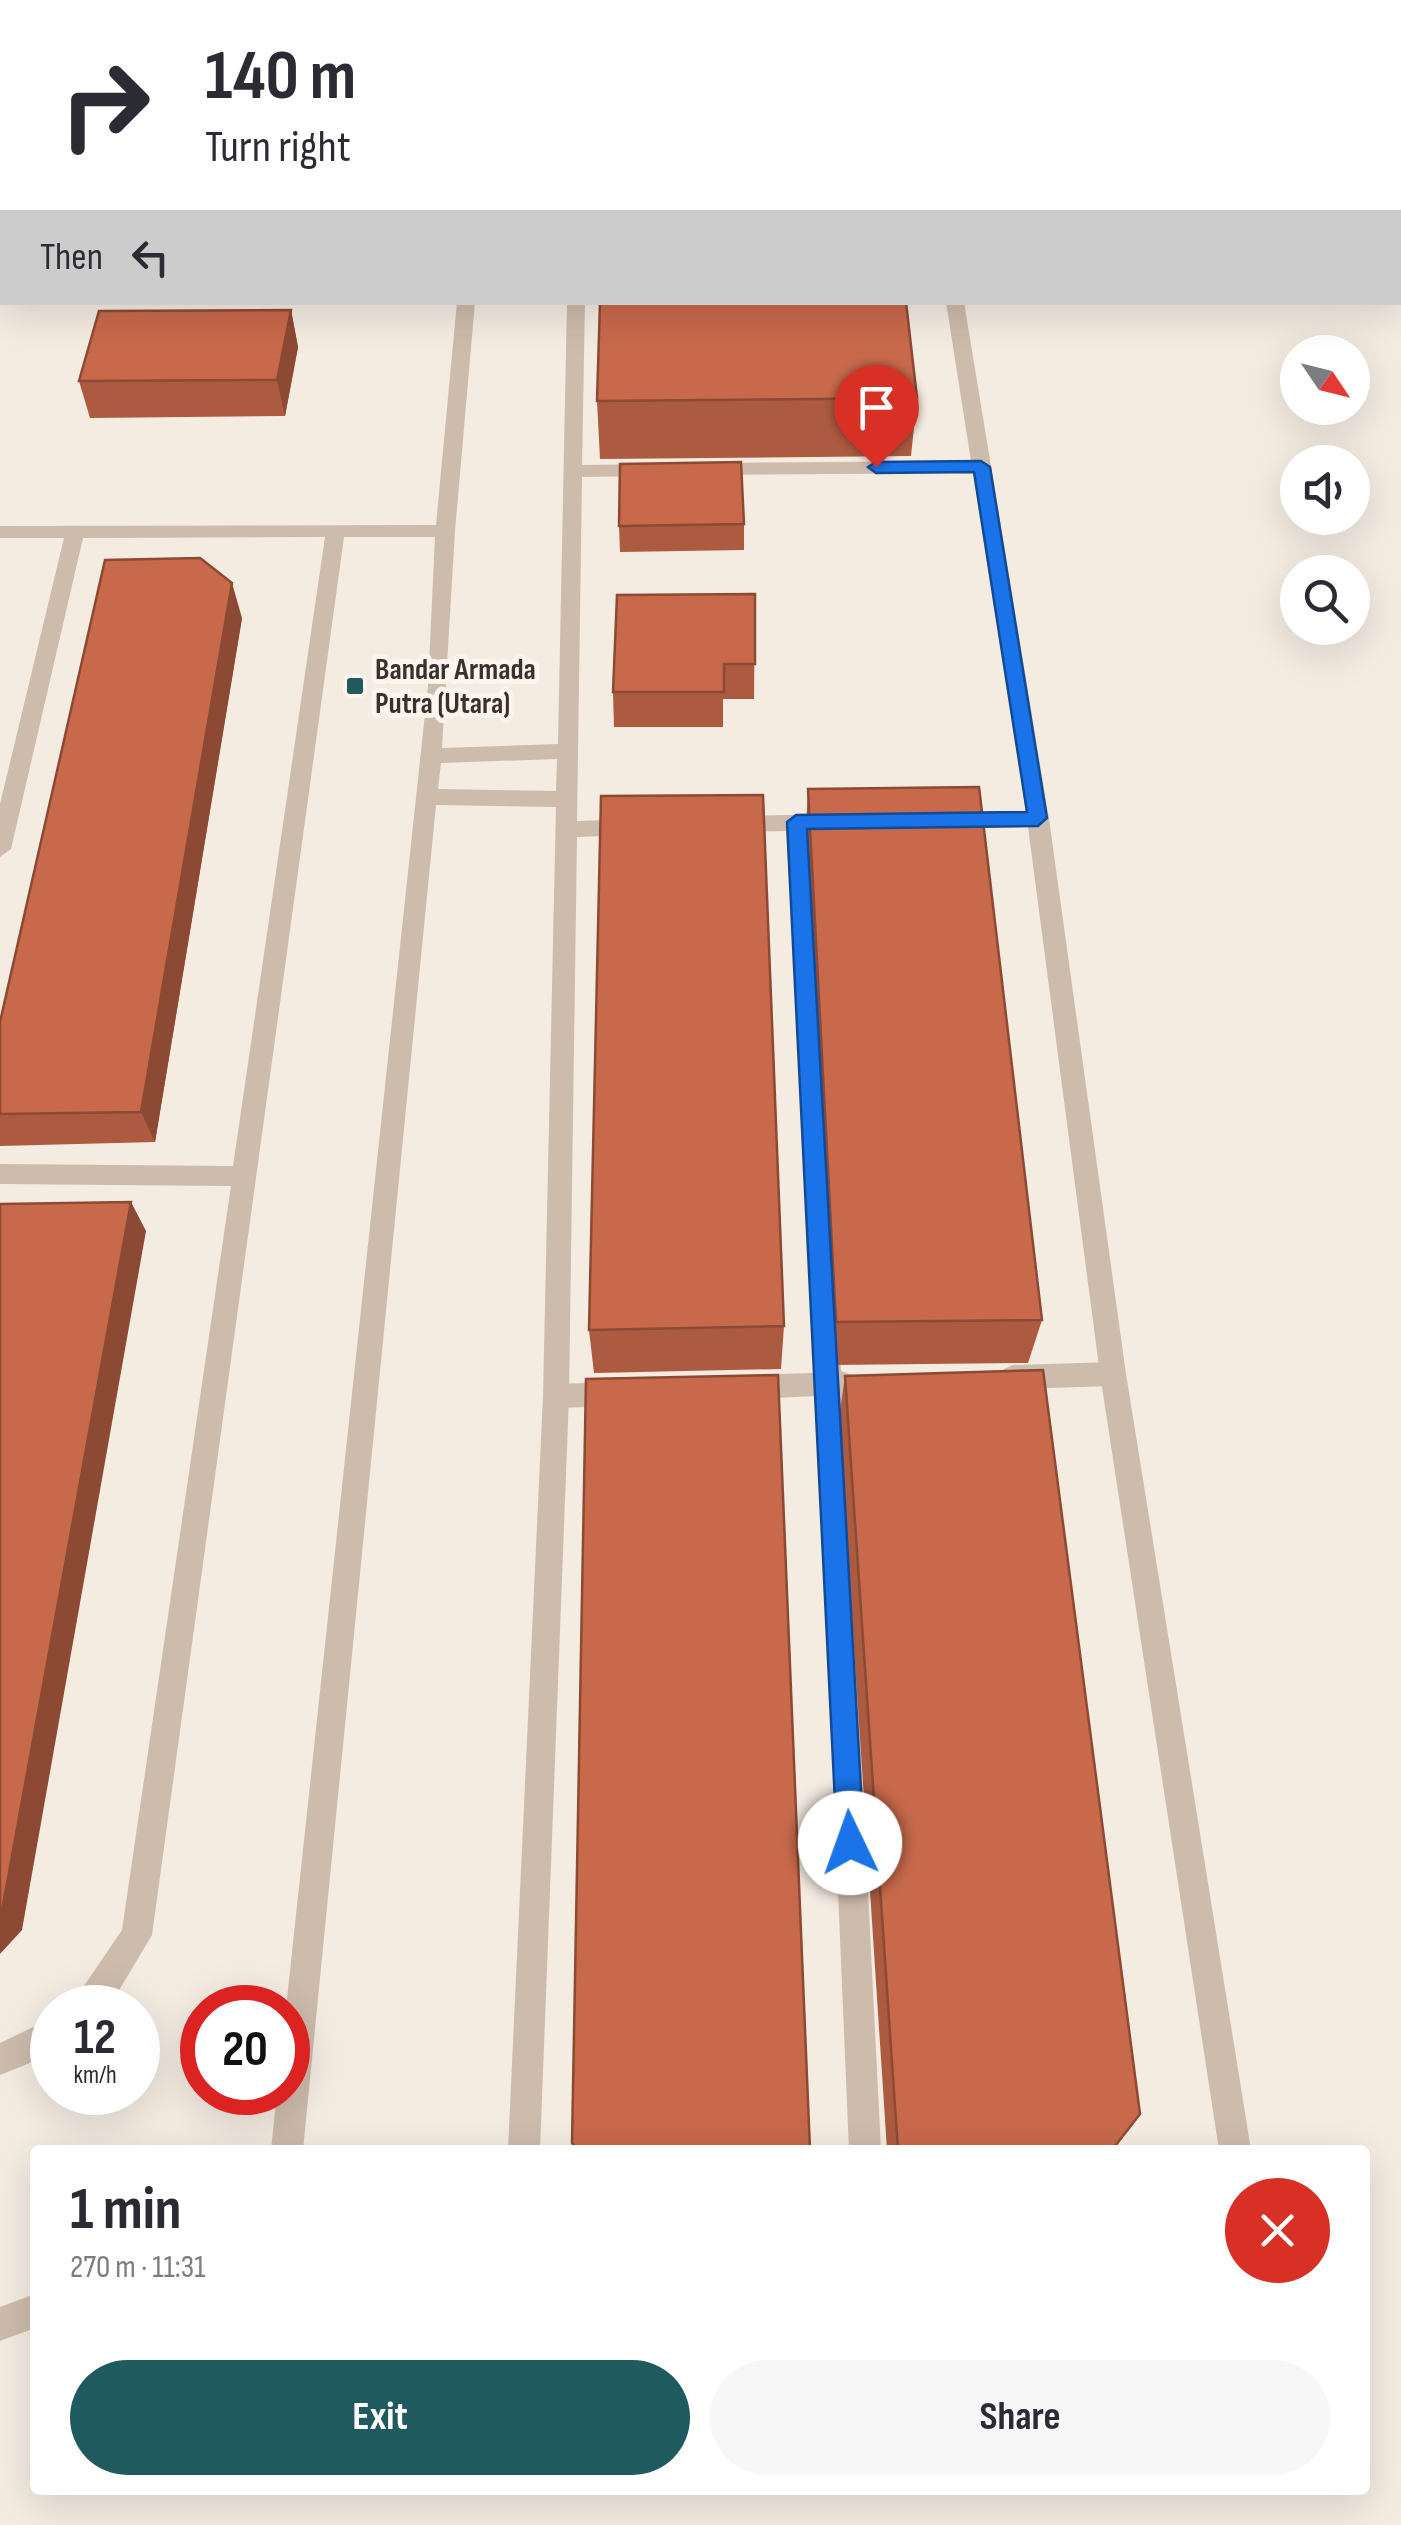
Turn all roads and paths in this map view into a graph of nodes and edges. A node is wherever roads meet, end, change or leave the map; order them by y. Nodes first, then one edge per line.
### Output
1 (466, 305) edge
2 (576, 305) edge
3 (955, 305) edge
4 (981, 467) junction
5 (572, 471) junction
6 (445, 531) junction
7 (0, 532) edge
8 (74, 532) junction
9 (335, 532) junction
10 (567, 751) junction
11 (432, 756) junction
12 (427, 797) junction
13 (566, 799) junction
14 (1038, 818) junction
15 (926, 820) edge
16 (796, 822) junction
17 (852, 822) edge
18 (720, 824) edge
19 (662, 826) edge
20 (565, 828) junction
21 (0, 849) edge
22 (0, 1174) edge
23 (244, 1176) junction
24 (1113, 1374) junction
25 (980, 1378) edge
26 (867, 1382) edge
27 (829, 1384) junction
28 (732, 1388) edge
29 (654, 1392) edge
30 (556, 1396) junction
31 (105, 1985) edge
32 (30, 2048) edge
33 (0, 2059) edge
34 (288, 2145) edge
35 (524, 2145) edge
36 (865, 2145) edge
37 (1234, 2145) edge
38 (30, 2312) edge
39 (0, 2324) edge

1 - 6 street
2 - 5 street
3 - 4 street
4 - 5 street
4 - 14 street
5 - 10 street
6 - 9 street
6 - 11 street
7 - 8 street
8 - 9 street
8 - 21 street
9 - 23 street
10 - 11 street
10 - 13 street
11 - 12 street
12 - 13 street
12 - 34 street
13 - 20 street
14 - 15 street
14 - 24 street
16 - 17 street
16 - 18 street
16 - 27 street
19 - 20 street
20 - 30 street
22 - 23 street
23 - 31 street
24 - 25 street
24 - 37 street
26 - 27 street
27 - 28 street
27 - 36 street
29 - 30 street
30 - 35 street
32 - 33 street
38 - 39 street

